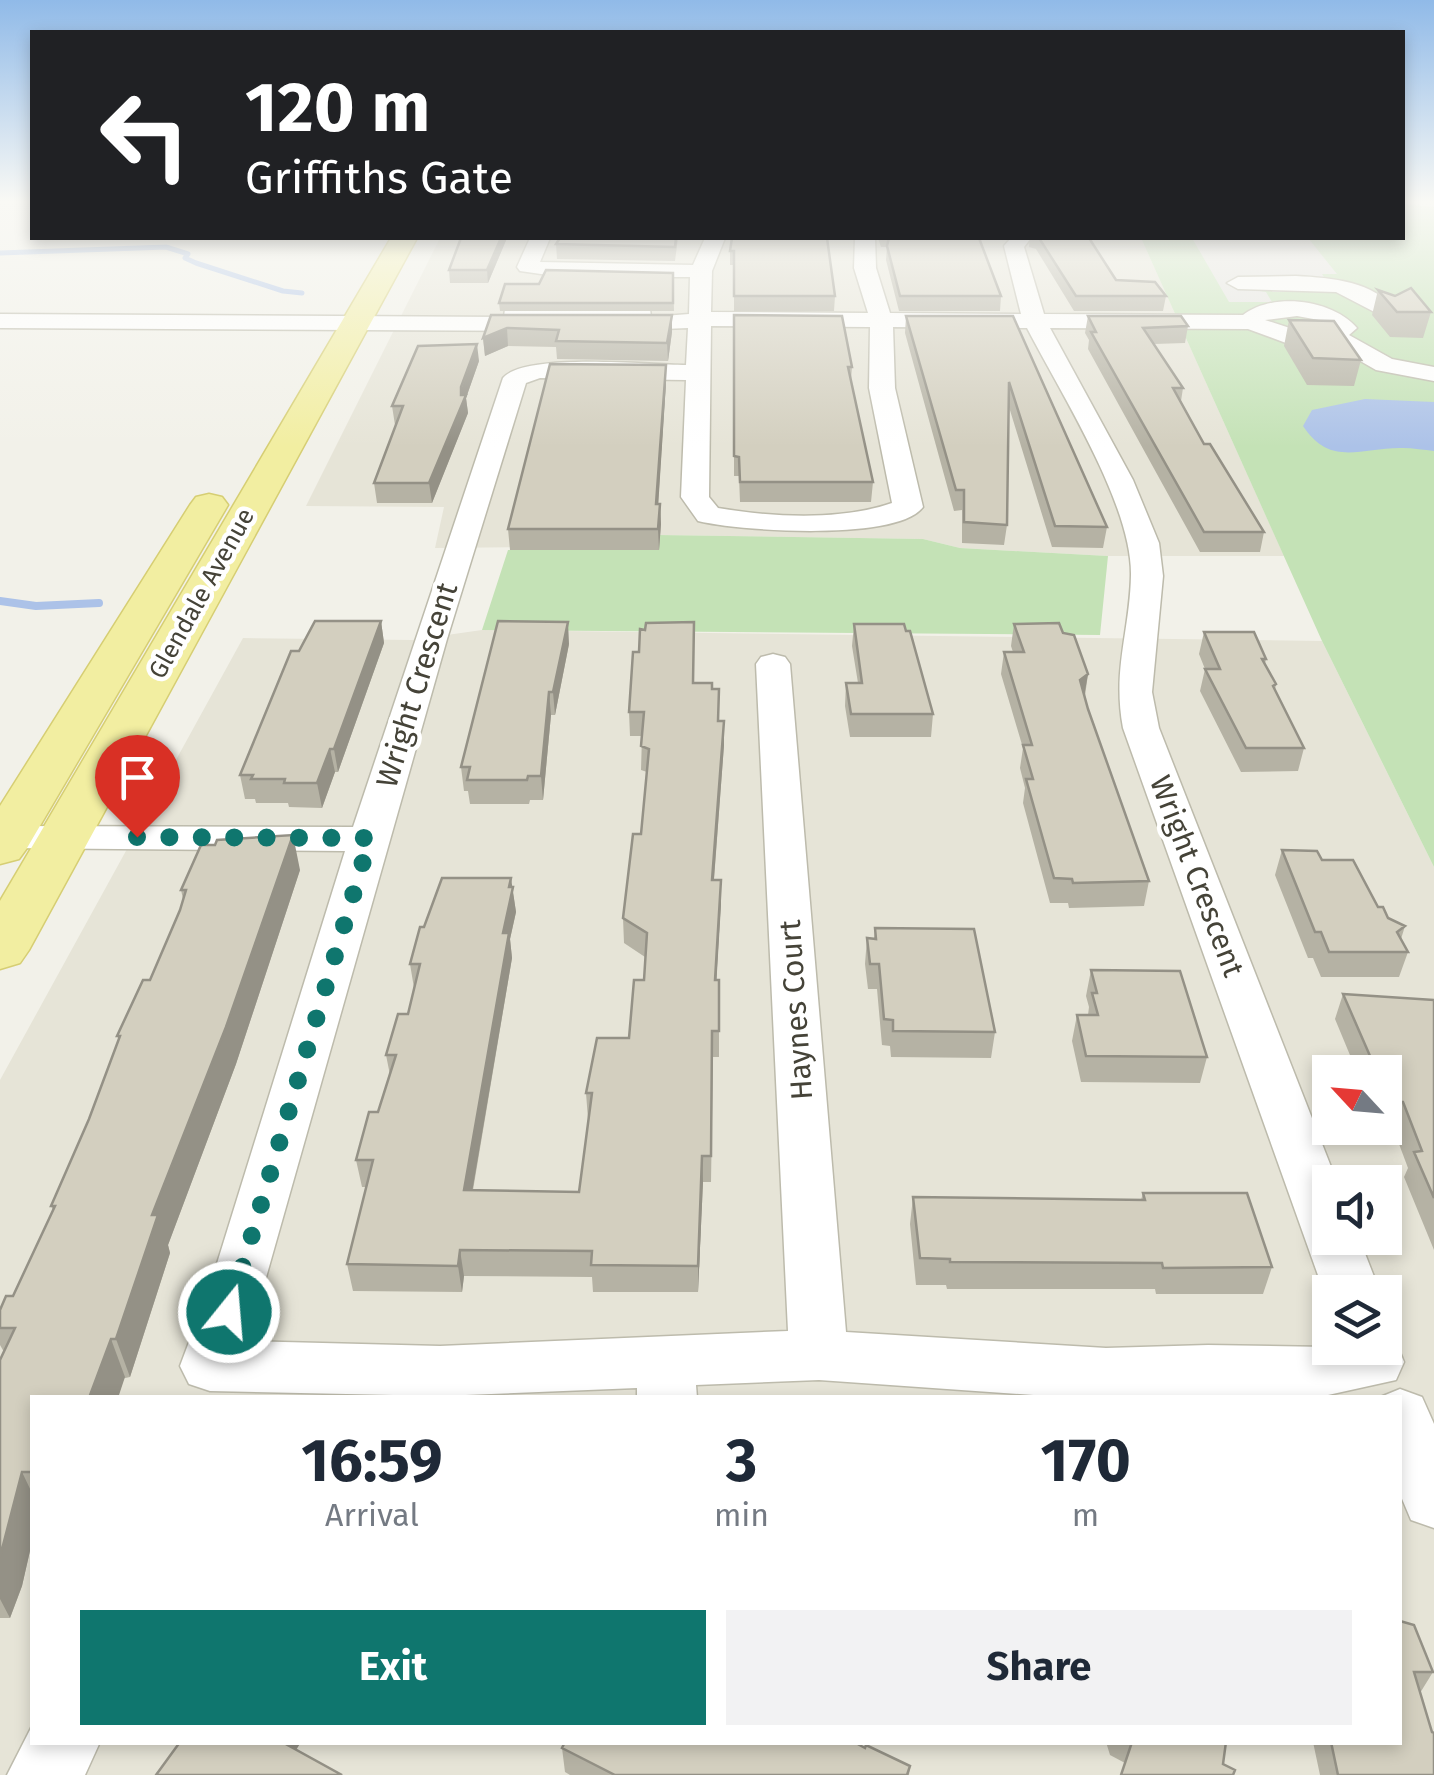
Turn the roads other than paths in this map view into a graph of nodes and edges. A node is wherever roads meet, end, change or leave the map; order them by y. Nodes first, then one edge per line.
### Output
1 (367, 282) edge
2 (701, 282) edge
3 (869, 282) edge
4 (1024, 282) edge
5 (1301, 284) junction
6 (1313, 311) junction
7 (1386, 311) edge
8 (0, 312) edge
9 (339, 314) junction
10 (1256, 317) junction
11 (76, 318) junction
12 (702, 319) junction
13 (881, 320) junction
14 (1034, 320) junction
15 (0, 322) edge
16 (1333, 336) junction
17 (699, 373) junction
18 (1434, 374) edge
19 (774, 664) dead end
20 (63, 836) junction
21 (370, 838) junction
22 (4, 842) edge
23 (0, 950) edge
24 (1312, 1184) edge
25 (819, 1356) junction
26 (666, 1380) edge
27 (943, 1380) edge
28 (1384, 1381) edge
29 (206, 1382) edge
30 (1402, 1423) edge
31 (1434, 1499) edge
32 (62, 1745) edge
33 (44, 1775) edge

1 - 9 main road, Glendale Avenue
2 - 12 street
3 - 13 street
4 - 14 street, Wright Crescent
5 - 6 street
5 - 7 street
5 - 10 street
6 - 10 street
6 - 16 street
8 - 11 street
9 - 11 street
9 - 12 street
9 - 20 main road, Glendale Avenue
9 - 22 main road, Glendale Avenue
10 - 14 street
10 - 16 street
11 - 15 street
12 - 13 street
12 - 17 street
13 - 14 street
13 - 17 street
14 - 24 street, Wright Crescent
16 - 18 street
17 - 21 street, Wright Crescent
19 - 25 street, Haynes Court
20 - 21 street
20 - 22 street
20 - 23 main road, Glendale Avenue
21 - 29 street, Wright Crescent
25 - 26 street, Wright Crescent
25 - 27 street, Wright Crescent
26 - 29 street, Wright Crescent
27 - 28 street, Wright Crescent
30 - 31 street
32 - 33 street

